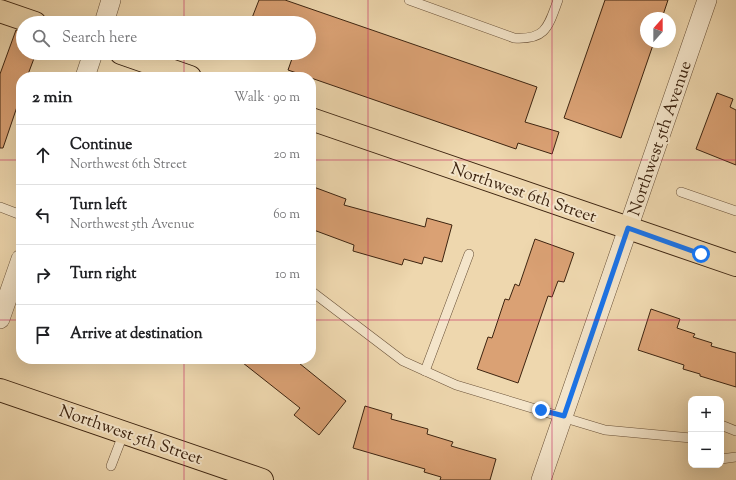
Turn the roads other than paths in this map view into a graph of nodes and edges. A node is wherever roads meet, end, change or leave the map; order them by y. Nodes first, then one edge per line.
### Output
1 (112, 0) edge
2 (408, 0) edge
3 (558, 0) edge
4 (707, 0) edge
5 (0, 11) edge
6 (16, 16) edge
7 (106, 16) edge
8 (91, 60) edge
9 (141, 60) edge
10 (87, 72) edge
11 (176, 72) edge
12 (316, 121) edge
13 (681, 192) dead end
14 (0, 207) edge
15 (736, 211) edge
16 (16, 213) edge
17 (628, 228) junction
18 (469, 254) dead end
19 (736, 266) edge
20 (16, 270) edge
21 (316, 295) edge
22 (4, 296) edge
23 (0, 319) edge
24 (425, 371) junction
25 (0, 390) edge
26 (564, 416) junction
27 (724, 426) edge
28 (736, 431) edge
29 (125, 432) junction
30 (688, 438) edge
31 (736, 457) edge
32 (724, 459) edge
33 (111, 466) dead end
34 (262, 480) edge
35 (541, 480) edge

1 - 7 street
2 - 3 lane
4 - 17 street, Northwest 5th Avenue
5 - 6 main road
8 - 10 street
9 - 11 main road
12 - 17 main road, Northwest 6th Street
13 - 15 lane
14 - 16 lane
17 - 19 main road, Northwest 6th Street
17 - 26 street, Northwest 5th Avenue
18 - 24 lane
20 - 22 street
21 - 24 lane
22 - 23 street
24 - 26 lane
25 - 29 main road, Northwest 5th Street
26 - 30 lane
26 - 35 street, Northwest 5th Avenue
27 - 28 lane
29 - 33 lane
29 - 34 main road, Northwest 5th Street
31 - 32 lane

